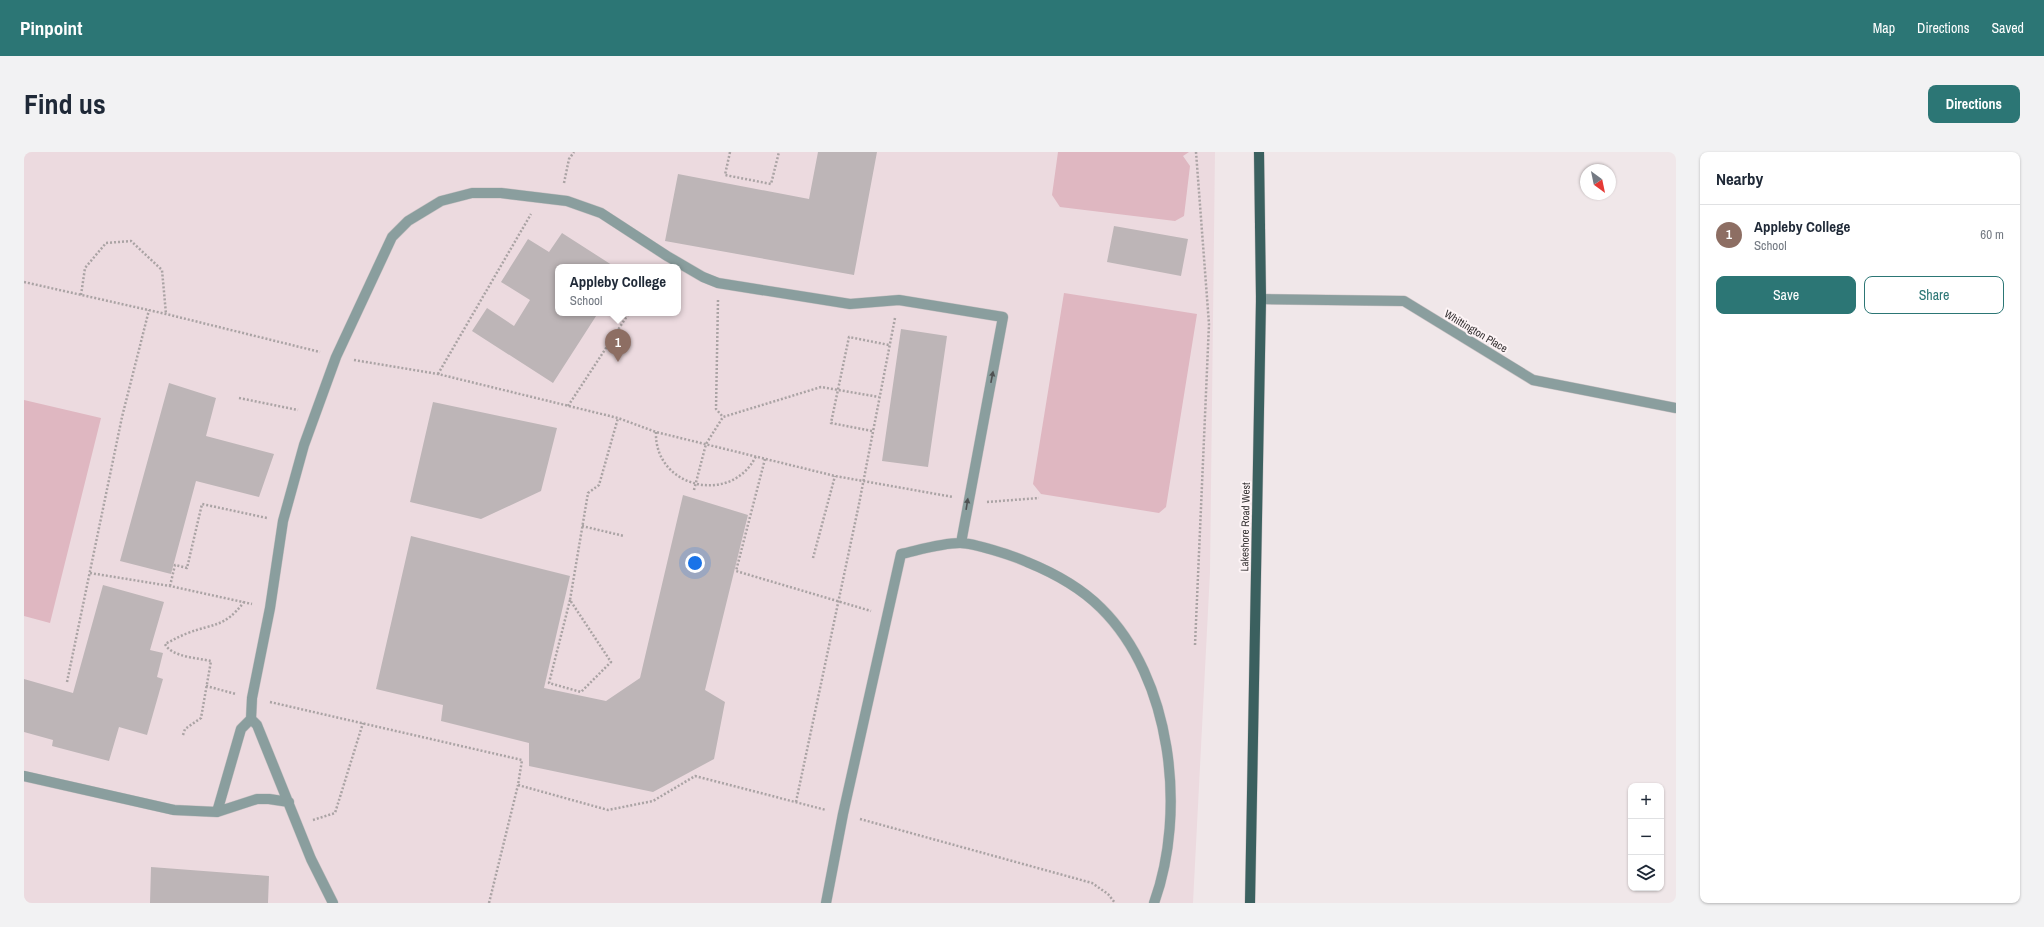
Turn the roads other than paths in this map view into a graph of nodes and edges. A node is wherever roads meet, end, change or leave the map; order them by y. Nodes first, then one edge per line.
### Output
1 (1259, 152) edge
2 (681, 264) edge
3 (681, 264) edge
4 (1261, 299) junction
5 (1676, 408) edge
6 (961, 543) junction
7 (251, 719) junction
8 (24, 776) edge
9 (289, 802) junction
10 (217, 812) junction
11 (333, 903) edge
12 (826, 903) edge
13 (1154, 903) edge
14 (1250, 903) edge

1 - 4 main road, Lakeshore Road West
6 -> 2 street
3 -> 7 street
4 - 5 street, Whittington Place
4 - 14 main road, Lakeshore Road West
6 - 12 street
6 - 13 street
7 - 9 street
7 - 10 street
8 - 10 street
9 - 10 street
9 - 11 street

